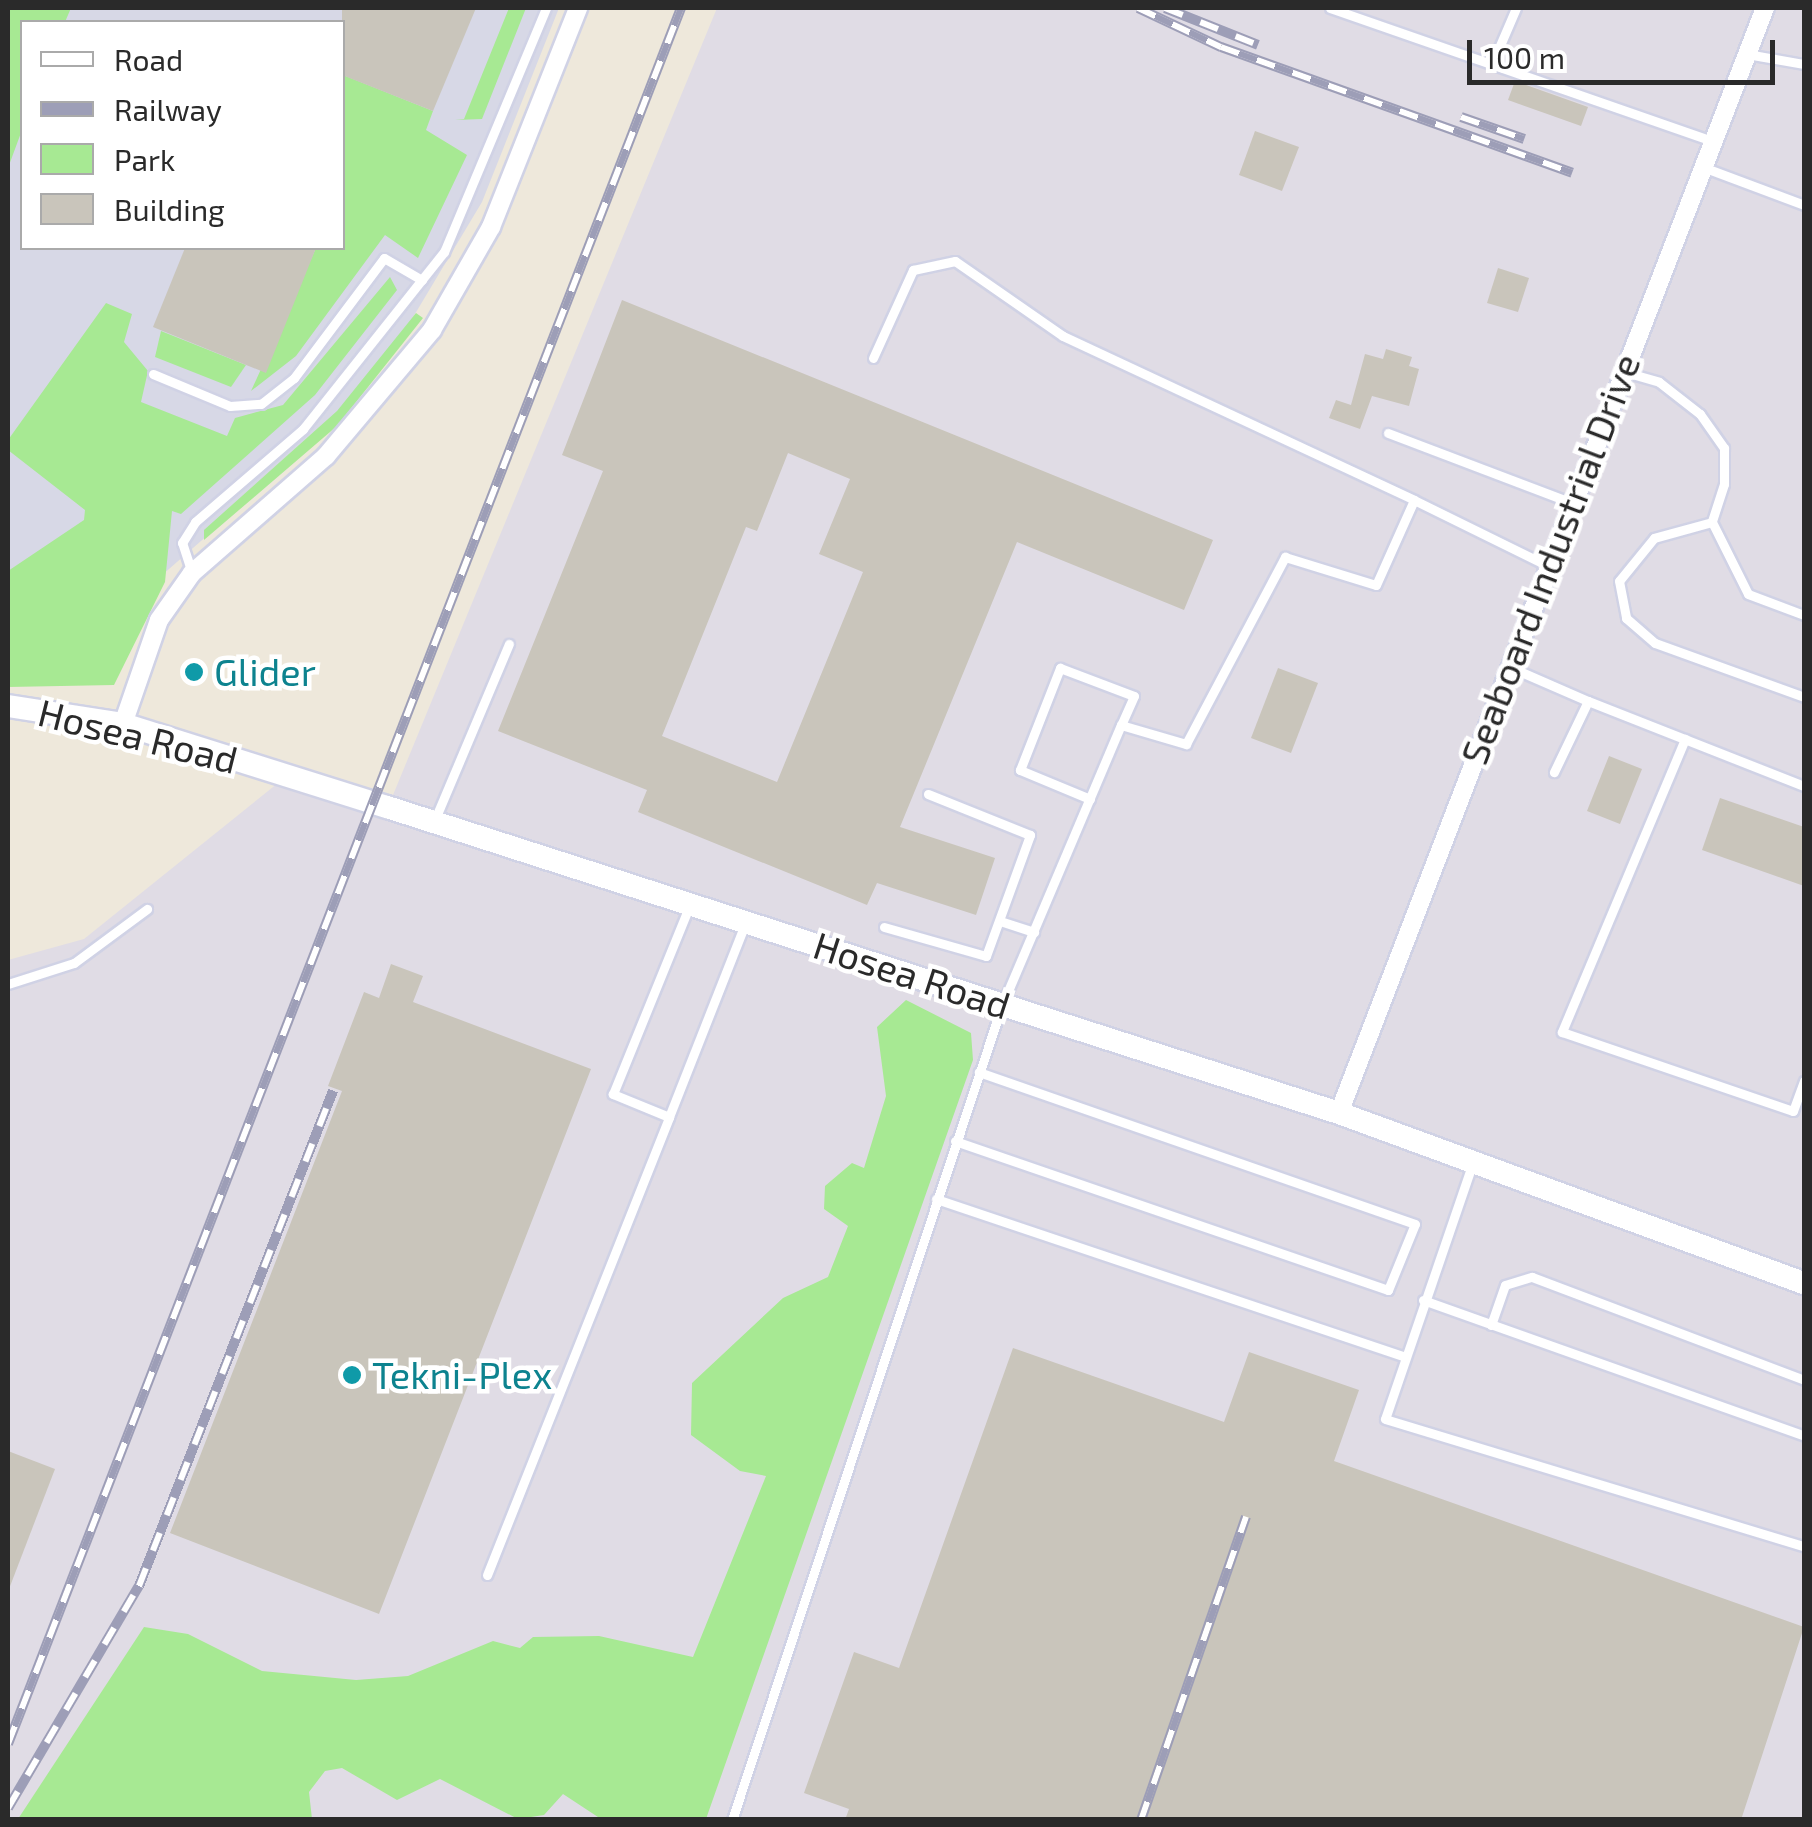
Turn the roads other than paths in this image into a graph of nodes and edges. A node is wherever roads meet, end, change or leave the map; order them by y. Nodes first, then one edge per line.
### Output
1 (546, 8) edge
2 (578, 8) edge
3 (1330, 8) edge
4 (1516, 8) edge
5 (1766, 8) edge
6 (1747, 54) junction
7 (1492, 64) junction
8 (1804, 64) edge
9 (1710, 140) junction
10 (1701, 166) junction
11 (1804, 206) edge
12 (422, 280) junction
13 (874, 358) dead end
14 (1622, 371) junction
15 (152, 374) dead end
16 (1388, 432) dead end
17 (1414, 500) junction
18 (1572, 504) junction
19 (1712, 522) junction
20 (1548, 566) junction
21 (192, 573) junction
22 (1804, 615) edge
23 (508, 644) dead end
24 (1509, 667) junction
25 (1804, 697) edge
26 (1588, 701) junction
27 (8, 706) edge
28 (123, 724) junction
29 (1122, 725) junction
30 (1685, 739) junction
31 (1554, 772) dead end
32 (1804, 786) edge
33 (928, 794) dead end
34 (1090, 799) junction
35 (434, 822) junction
36 (690, 904) junction
37 (147, 909) dead end
38 (1000, 921) junction
39 (746, 922) junction
40 (884, 927) dead end
41 (1034, 932) junction
42 (8, 984) edge
43 (1002, 1005) junction
44 (979, 1072) junction
45 (1804, 1081) edge
46 (1339, 1113) junction
47 (669, 1117) junction
48 (955, 1141) junction
49 (1474, 1161) junction
50 (936, 1198) junction
51 (1804, 1283) edge
52 (1424, 1300) junction
53 (1491, 1324) junction
54 (1405, 1357) junction
55 (1804, 1380) edge
56 (1804, 1436) edge
57 (1804, 1546) edge
58 (486, 1576) dead end
59 (732, 1820) edge

1 - 12 lane
2 - 21 street
3 - 7 lane
4 - 7 lane
5 - 6 street, Seaboard Industrial Drive
6 - 8 lane
6 - 9 street, Seaboard Industrial Drive
7 - 9 lane
9 - 10 street, Seaboard Industrial Drive
10 - 11 lane
10 - 14 street, Seaboard Industrial Drive
12 - 15 lane
12 - 21 lane
13 - 17 lane
14 - 18 street, Seaboard Industrial Drive
14 - 19 lane
16 - 18 lane
17 - 20 lane
17 - 29 lane
18 - 20 street, Seaboard Industrial Drive
19 - 22 lane
19 - 25 lane
20 - 24 street, Seaboard Industrial Drive
21 - 28 street
23 - 35 lane
24 - 26 lane
24 - 46 street, Seaboard Industrial Drive
26 - 30 lane
26 - 31 lane
27 - 28 street, Hosea Road
28 - 35 street, Hosea Road
29 - 34 lane
29 - 34 lane
30 - 32 lane
30 - 45 lane
33 - 38 lane
34 - 41 lane
35 - 36 street, Hosea Road
36 - 39 street, Hosea Road
36 - 47 lane
37 - 42 lane
38 - 40 lane
38 - 41 lane
39 - 43 street, Hosea Road
39 - 47 lane
41 - 43 lane
43 - 44 lane
43 - 46 street, Hosea Road
44 - 48 lane
44 - 48 lane
46 - 49 street, Hosea Road
47 - 58 lane
48 - 50 lane
49 - 51 street, Hosea Road
49 - 52 lane
50 - 54 lane
50 - 59 lane
52 - 53 lane
52 - 54 lane
53 - 55 lane
53 - 56 lane
54 - 57 lane

